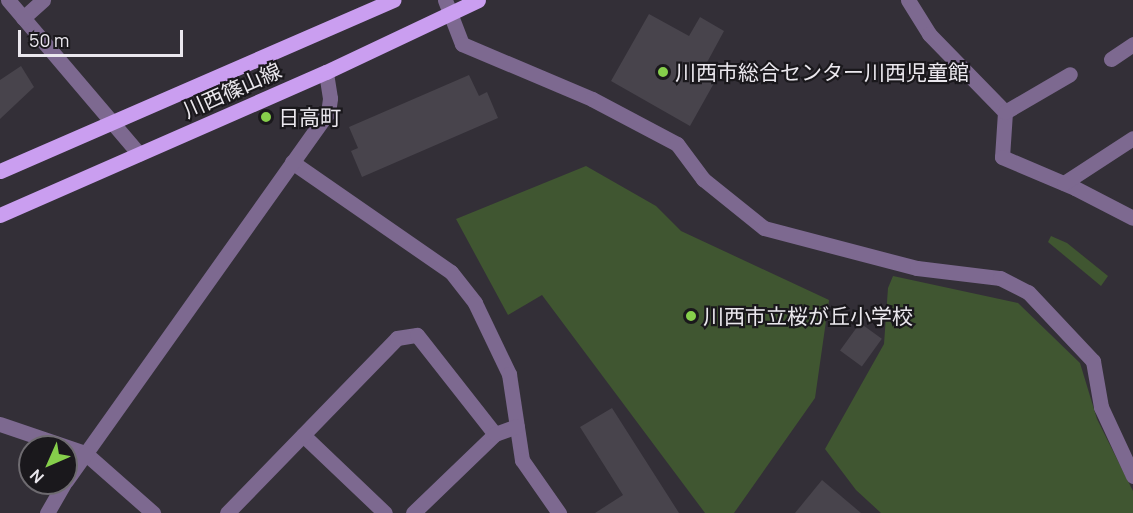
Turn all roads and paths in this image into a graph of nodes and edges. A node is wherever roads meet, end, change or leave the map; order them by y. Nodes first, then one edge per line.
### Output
1 (8, 0) edge
2 (43, 0) edge
3 (393, 0) edge
4 (478, 0) edge
5 (908, 0) edge
6 (447, 6) edge
7 (23, 18) junction
8 (1133, 44) edge
9 (1111, 59) dead end
10 (326, 72) junction
11 (1070, 74) dead end
12 (1005, 112) junction
13 (114, 121) junction
14 (1133, 138) edge
15 (139, 154) junction
16 (292, 162) junction
17 (0, 171) edge
18 (1064, 183) junction
19 (0, 214) edge
20 (1133, 218) edge
21 (0, 424) edge
22 (517, 426) junction
23 (303, 435) junction
24 (495, 435) junction
25 (85, 453) junction
26 (78, 463) edge
27 (1133, 476) edge
28 (57, 495) edge
29 (135, 496) junction
30 (46, 513) edge
31 (129, 513) edge
32 (153, 513) edge
33 (227, 513) edge
34 (385, 513) edge
35 (413, 513) edge
36 (559, 513) edge

1 - 7 street
2 - 7 street
3 - 13 main road, 川西篠山線
4 - 6 main road, 川西篠山線
5 - 12 street
6 - 10 main road, 川西篠山線
6 - 27 street
7 - 13 street
8 - 9 street
10 - 15 main road, 川西篠山線
10 - 16 street
11 - 12 street
12 - 18 street
13 - 15 street
13 - 17 main road, 川西篠山線
14 - 18 street
15 - 19 main road, 川西篠山線
16 - 22 street
16 - 25 street
18 - 20 street
21 - 25 street
22 - 24 street
22 - 36 street
23 - 24 street
23 - 33 street
23 - 34 street
24 - 35 street
25 - 26 street
25 - 29 street
28 - 30 street
29 - 31 street
29 - 32 street

